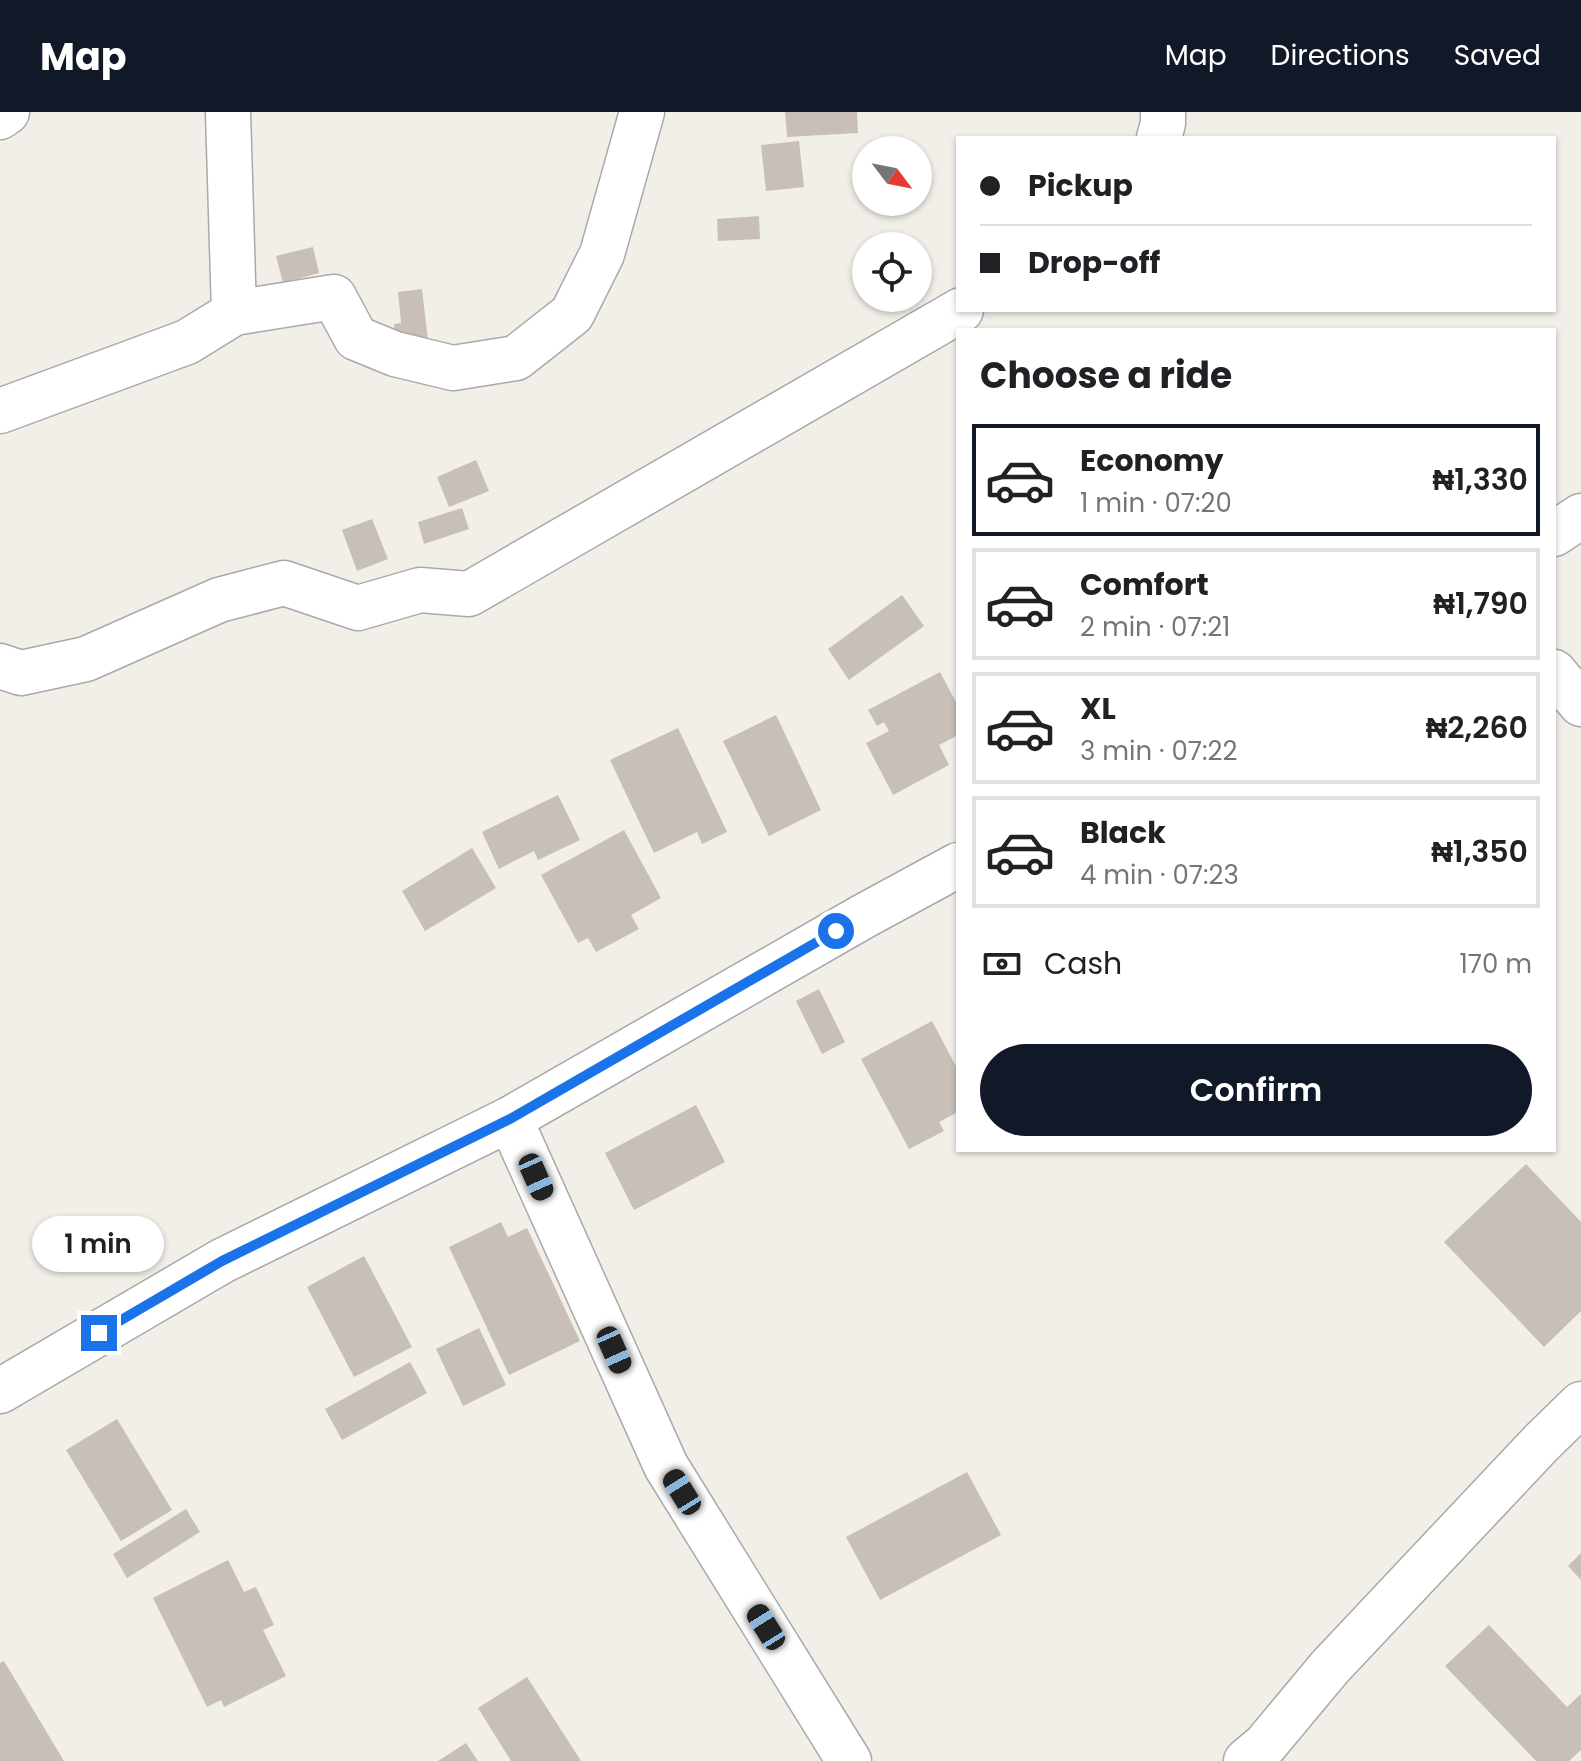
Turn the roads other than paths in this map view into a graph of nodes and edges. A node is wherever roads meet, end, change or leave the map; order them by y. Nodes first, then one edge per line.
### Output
1 (7, 112) edge
2 (228, 112) edge
3 (642, 112) edge
4 (1163, 112) edge
5 (0, 117) edge
6 (1160, 136) edge
7 (958, 312) edge
8 (234, 313) junction
9 (0, 411) edge
10 (1581, 516) edge
11 (1556, 533) edge
12 (0, 666) edge
13 (1556, 674) edge
14 (1581, 704) edge
15 (956, 866) edge
16 (510, 1119) junction
17 (0, 1391) edge
18 (1581, 1404) edge
19 (849, 1761) edge
20 (1246, 1761) edge

1 - 5 street
2 - 8 street
3 - 8 street
4 - 6 street
7 - 12 street
8 - 9 street
10 - 11 street
13 - 14 street
15 - 16 street
16 - 17 street
16 - 19 street
18 - 20 street

